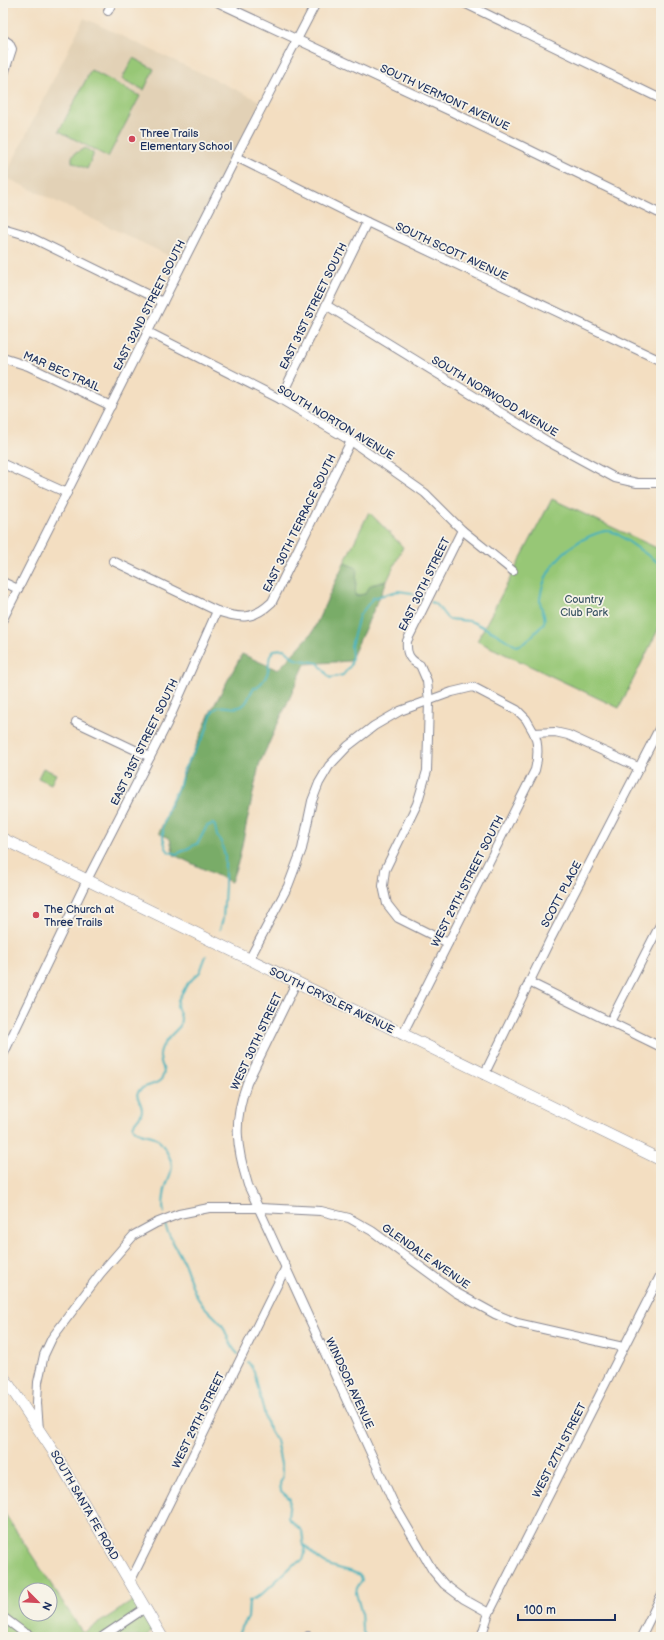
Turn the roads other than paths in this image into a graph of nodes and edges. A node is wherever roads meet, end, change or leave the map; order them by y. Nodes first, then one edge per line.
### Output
1 (112, 3) edge
2 (219, 3) edge
3 (316, 3) edge
4 (464, 3) edge
5 (108, 11) dead end
6 (297, 40) junction
7 (6, 41) edge
8 (3, 77) edge
9 (661, 99) edge
10 (236, 157) junction
11 (661, 214) edge
12 (367, 222) junction
13 (3, 228) edge
14 (163, 302) junction
15 (326, 305) junction
16 (148, 332) junction
17 (3, 358) edge
18 (661, 361) edge
19 (280, 399) junction
20 (111, 406) junction
21 (351, 441) junction
22 (3, 464) edge
23 (661, 483) edge
24 (67, 493) junction
25 (462, 530) junction
26 (113, 561) dead end
27 (513, 571) dead end
28 (3, 582) edge
29 (18, 589) junction
30 (217, 611) junction
31 (3, 619) edge
32 (429, 702) junction
33 (76, 722) dead end
34 (661, 725) edge
35 (534, 733) junction
36 (150, 757) junction
37 (640, 768) junction
38 (3, 840) edge
39 (87, 880) junction
40 (661, 923) edge
41 (448, 943) junction
42 (249, 960) junction
43 (529, 982) junction
44 (296, 983) junction
45 (610, 1022) junction
46 (402, 1035) junction
47 (661, 1047) edge
48 (3, 1055) edge
49 (484, 1075) junction
50 (238, 1133) joint
51 (661, 1160) edge
52 (260, 1208) junction
53 (286, 1267) junction
54 (661, 1274) edge
55 (624, 1347) junction
56 (3, 1376) edge
57 (39, 1430) junction
58 (130, 1582) junction
59 (661, 1596) edge
60 (145, 1608) junction
61 (489, 1613) junction
62 (3, 1617) edge
63 (33, 1637) edge
64 (102, 1637) edge
65 (162, 1637) edge
66 (481, 1637) edge
67 (641, 1637) edge

1 - 5 street
2 - 6 street, SOUTH VERMONT AVENUE
3 - 6 street, EAST 32ND STREET SOUTH
4 - 9 street
6 - 10 street, EAST 32ND STREET SOUTH
6 - 11 street, SOUTH VERMONT AVENUE
7 - 8 street
10 - 12 street, SOUTH SCOTT AVENUE
10 - 14 street, EAST 32ND STREET SOUTH
12 - 15 street, EAST 31ST STREET SOUTH
12 - 18 street, SOUTH SCOTT AVENUE
13 - 14 street
14 - 16 street, EAST 32ND STREET SOUTH
15 - 19 street, EAST 31ST STREET SOUTH
15 - 23 street, SOUTH NORWOOD AVENUE
16 - 19 street, SOUTH NORTON AVENUE
16 - 20 street, EAST 32ND STREET SOUTH
17 - 20 street, MAR BEC TRAIL
19 - 21 street, SOUTH NORTON AVENUE
20 - 24 street, EAST 32ND STREET SOUTH
21 - 25 street, SOUTH NORTON AVENUE
21 - 30 street, EAST 30TH TERRACE SOUTH
22 - 24 street
24 - 29 street, EAST 32ND STREET SOUTH
25 - 27 street, SOUTH NORTON AVENUE
25 - 32 street, EAST 30TH STREET
26 - 30 street, EAST 30TH TERRACE SOUTH
28 - 29 street
29 - 31 street, EAST 32ND STREET SOUTH
30 - 36 street, EAST 31ST STREET SOUTH
32 - 35 street
32 - 41 street
32 - 42 street
33 - 36 street
34 - 37 street, SCOTT PLACE
35 - 37 street
35 - 41 street, WEST 29TH STREET SOUTH
36 - 39 street, EAST 31ST STREET SOUTH
37 - 43 street, SCOTT PLACE
38 - 39 main road, SOUTH CRYSLER AVENUE
39 - 42 main road, SOUTH CRYSLER AVENUE
39 - 48 street, EAST 31ST STREET SOUTH
40 - 45 street
41 - 46 street, WEST 29TH STREET SOUTH
42 - 44 main road, SOUTH CRYSLER AVENUE
43 - 45 street
43 - 49 street, SCOTT PLACE
44 - 46 main road, SOUTH CRYSLER AVENUE
44 - 50 street, WEST 30TH STREET
45 - 47 street
46 - 49 main road, SOUTH CRYSLER AVENUE
49 - 51 main road, SOUTH CRYSLER AVENUE
50 - 52 street, WINDSOR AVENUE
52 - 53 street, WINDSOR AVENUE
52 - 55 street, GLENDALE AVENUE
52 - 57 street, GLENDALE AVENUE
53 - 58 street, WEST 29TH STREET
53 - 61 street, WINDSOR AVENUE
54 - 55 street, WEST 27TH STREET
55 - 61 street, WEST 27TH STREET
56 - 57 main road, SOUTH SANTA FE ROAD
57 - 58 main road, SOUTH SANTA FE ROAD
58 - 60 main road, SOUTH SANTA FE ROAD
59 - 67 street
60 - 64 street
60 - 65 main road, SOUTH SANTA FE ROAD
61 - 66 street, WEST 27TH STREET
62 - 63 street

